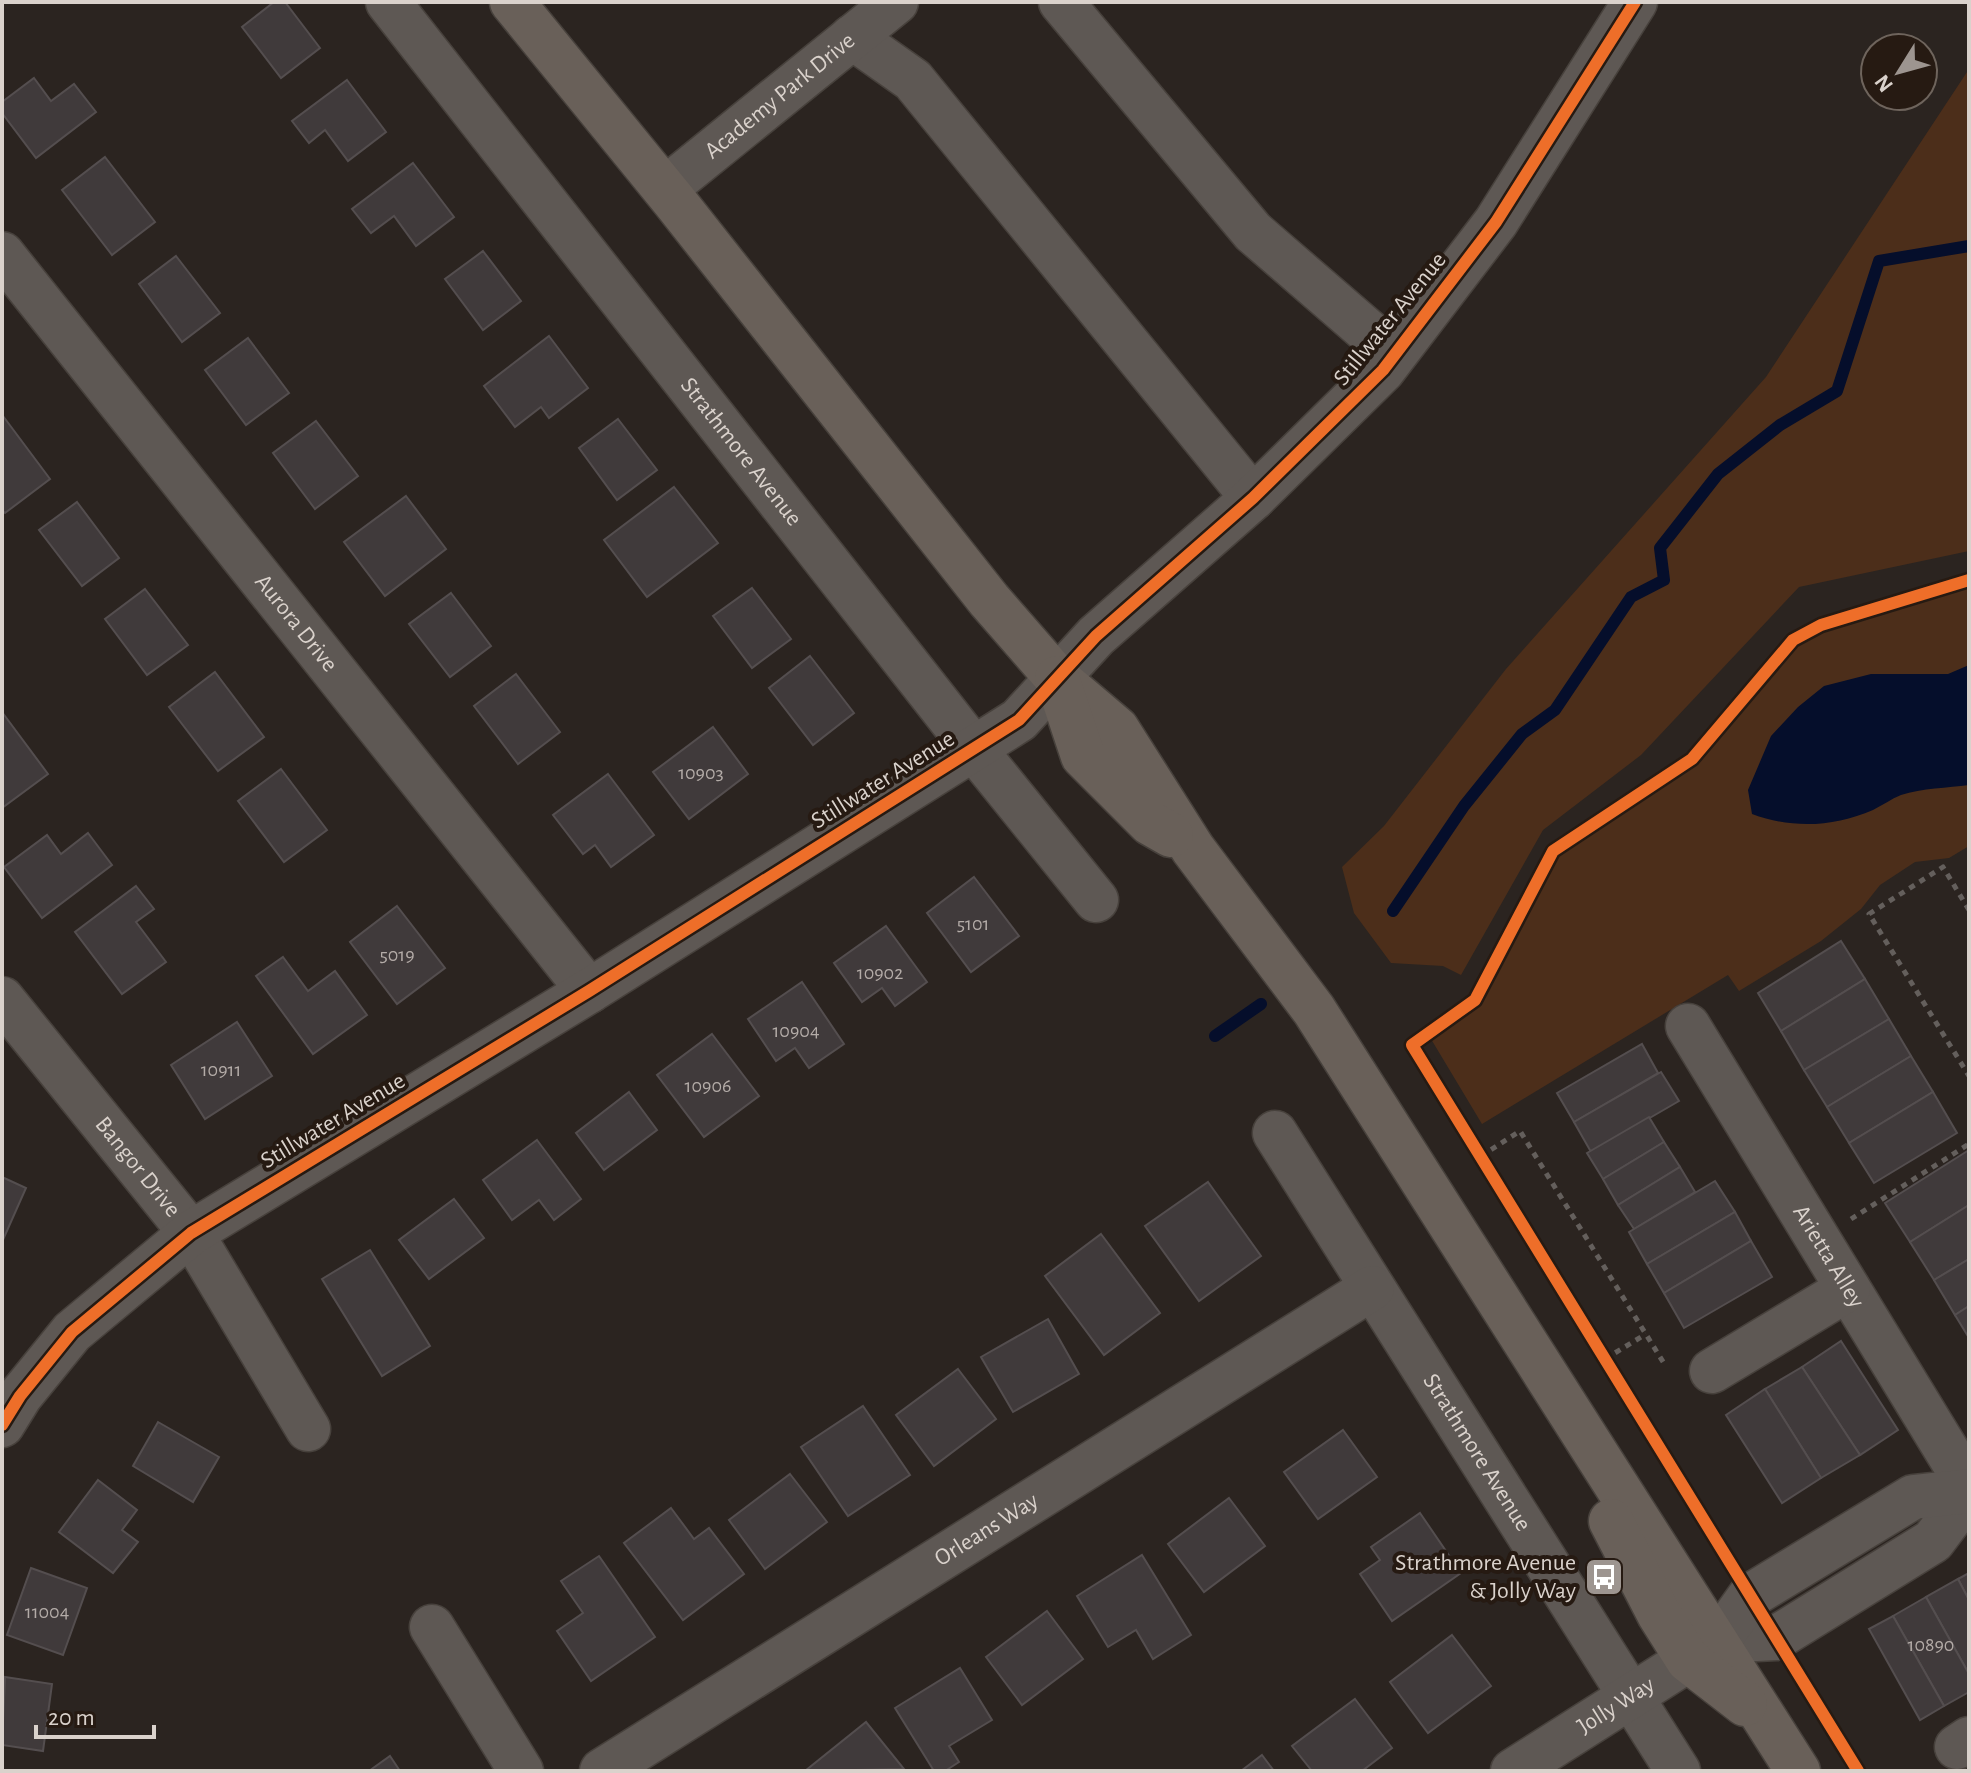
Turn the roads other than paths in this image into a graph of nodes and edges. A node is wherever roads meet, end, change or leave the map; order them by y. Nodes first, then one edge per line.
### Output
1 (388, 2) edge
2 (512, 2) edge
3 (896, 2) edge
4 (1061, 2) edge
5 (1635, 2) edge
6 (852, 37) junction
7 (665, 189) junction
8 (2, 254) edge
9 (1394, 354) junction
10 (1253, 498) junction
11 (1057, 678) junction
12 (974, 749) junction
13 (1096, 900) dead end
14 (589, 991) junction
15 (2, 999) edge
16 (1688, 1026) dead end
17 (1275, 1133) dead end
18 (191, 1233) junction
19 (1372, 1288) junction
20 (1848, 1289) junction
21 (1712, 1371) dead end
22 (2, 1425) edge
23 (308, 1429) dead end
24 (1969, 1490) edge
25 (432, 1627) dead end
26 (1703, 1651) junction
27 (1632, 1696) junction
28 (521, 1771) edge
29 (602, 1771) edge
30 (1513, 1771) edge
31 (1678, 1771) edge
32 (1798, 1771) edge

1 - 12 street, Strathmore Avenue
2 - 7 main road
3 - 6 street, Academy Park Drive
4 - 9 street
5 - 9 street, Stillwater Avenue
6 - 7 street, Academy Park Drive
6 - 10 street
7 - 11 main road
8 - 14 street, Aurora Drive
9 - 10 street, Stillwater Avenue
10 - 11 street, Stillwater Avenue
11 - 12 street, Stillwater Avenue
11 - 26 main road
12 - 13 street, Strathmore Avenue
12 - 14 street, Stillwater Avenue
14 - 18 street, Stillwater Avenue
15 - 18 street, Bangor Drive
16 - 20 street, Arietta Alley
17 - 19 street, Strathmore Avenue
18 - 22 street, Stillwater Avenue
18 - 23 street, Bangor Drive
19 - 27 street, Strathmore Avenue
19 - 29 street, Orleans Way
20 - 21 street
20 - 24 street, Arietta Alley
24 - 26 street
25 - 28 street
26 - 27 street, Jolly Way
26 - 32 main road
27 - 30 street, Jolly Way
27 - 31 street, Strathmore Avenue

